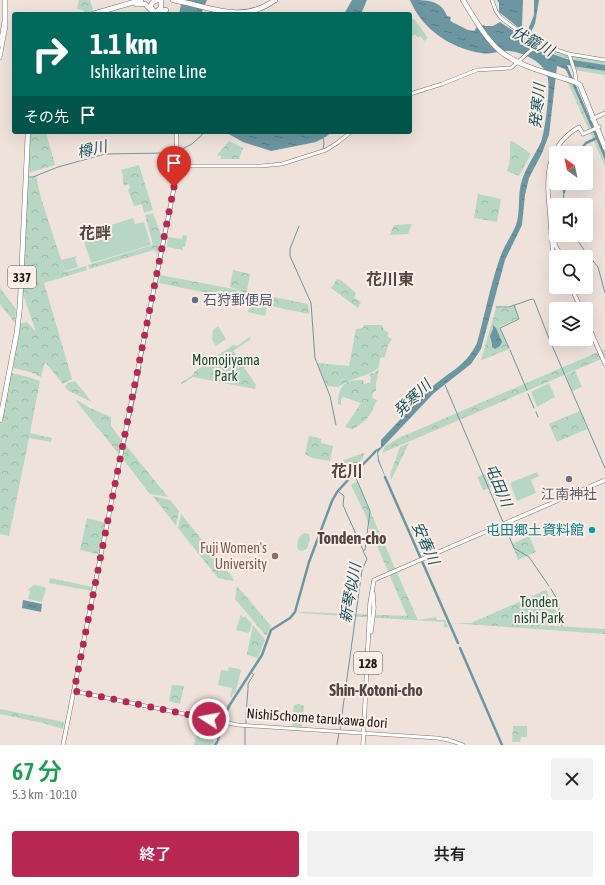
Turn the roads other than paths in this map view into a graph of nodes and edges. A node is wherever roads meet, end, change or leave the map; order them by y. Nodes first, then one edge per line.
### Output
1 (5, 0) edge
2 (136, 0) edge
3 (141, 0) edge
4 (146, 0) edge
5 (161, 0) edge
6 (173, 0) edge
7 (271, 0) edge
8 (275, 0) edge
9 (464, 0) edge
10 (492, 0) edge
11 (182, 1) edge
12 (121, 6) junction
13 (208, 7) junction
14 (100, 12) edge
15 (104, 12) edge
16 (154, 12) edge
17 (156, 12) junction
18 (165, 12) edge
19 (230, 12) edge
20 (248, 12) edge
21 (0, 45) edge
22 (537, 46) junction
23 (570, 56) junction
24 (0, 58) edge
25 (521, 60) junction
26 (605, 60) edge
27 (573, 80) junction
28 (412, 93) edge
29 (605, 114) edge
30 (594, 119) junction
31 (595, 129) junction
32 (28, 134) edge
33 (28, 134) edge
34 (175, 134) edge
35 (348, 134) edge
36 (605, 142) edge
37 (605, 148) edge
38 (177, 166) junction
39 (553, 250) edge
40 (593, 336) edge
41 (605, 364) edge
42 (0, 412) edge
43 (0, 420) edge
44 (605, 481) edge
45 (504, 524) junction
46 (421, 560) junction
47 (74, 691) junction
48 (365, 733) junction
49 (62, 745) edge
50 (364, 745) edge
51 (463, 745) edge

1 - 21 main road
1 - 24 main road
2 - 12 highway
3 - 12 highway
4 - 12 highway
5 - 17 highway
5 - 17 highway
5 - 18 highway
6 - 11 highway
7 - 13 highway
8 - 20 highway
9 - 25 highway
10 - 22 main road
11 - 13 highway
12 - 14 highway
12 - 15 highway
12 - 16 highway
13 - 19 highway
17 - 18 highway
22 - 23 main road
22 - 25 main road
23 - 26 main road
23 - 27 main road
25 - 27 highway
25 - 28 main road
27 - 30 highway
29 - 30 main road
30 - 31 highway
31 - 36 highway
31 - 37 highway
31 - 39 main road
32 - 42 highway, 337
33 - 43 highway, 337
34 - 38 main road
35 - 38 main road
38 - 47 main road
40 - 41 main road
44 - 45 main road, 128
45 - 46 main road, 128
45 - 46 main road, 128
46 - 48 main road, 128
47 - 48 main road, Nishi5chome tarukawa dori
47 - 49 main road
48 - 50 main road, 128
48 - 51 main road, Nishi5chome tarukawa dori

